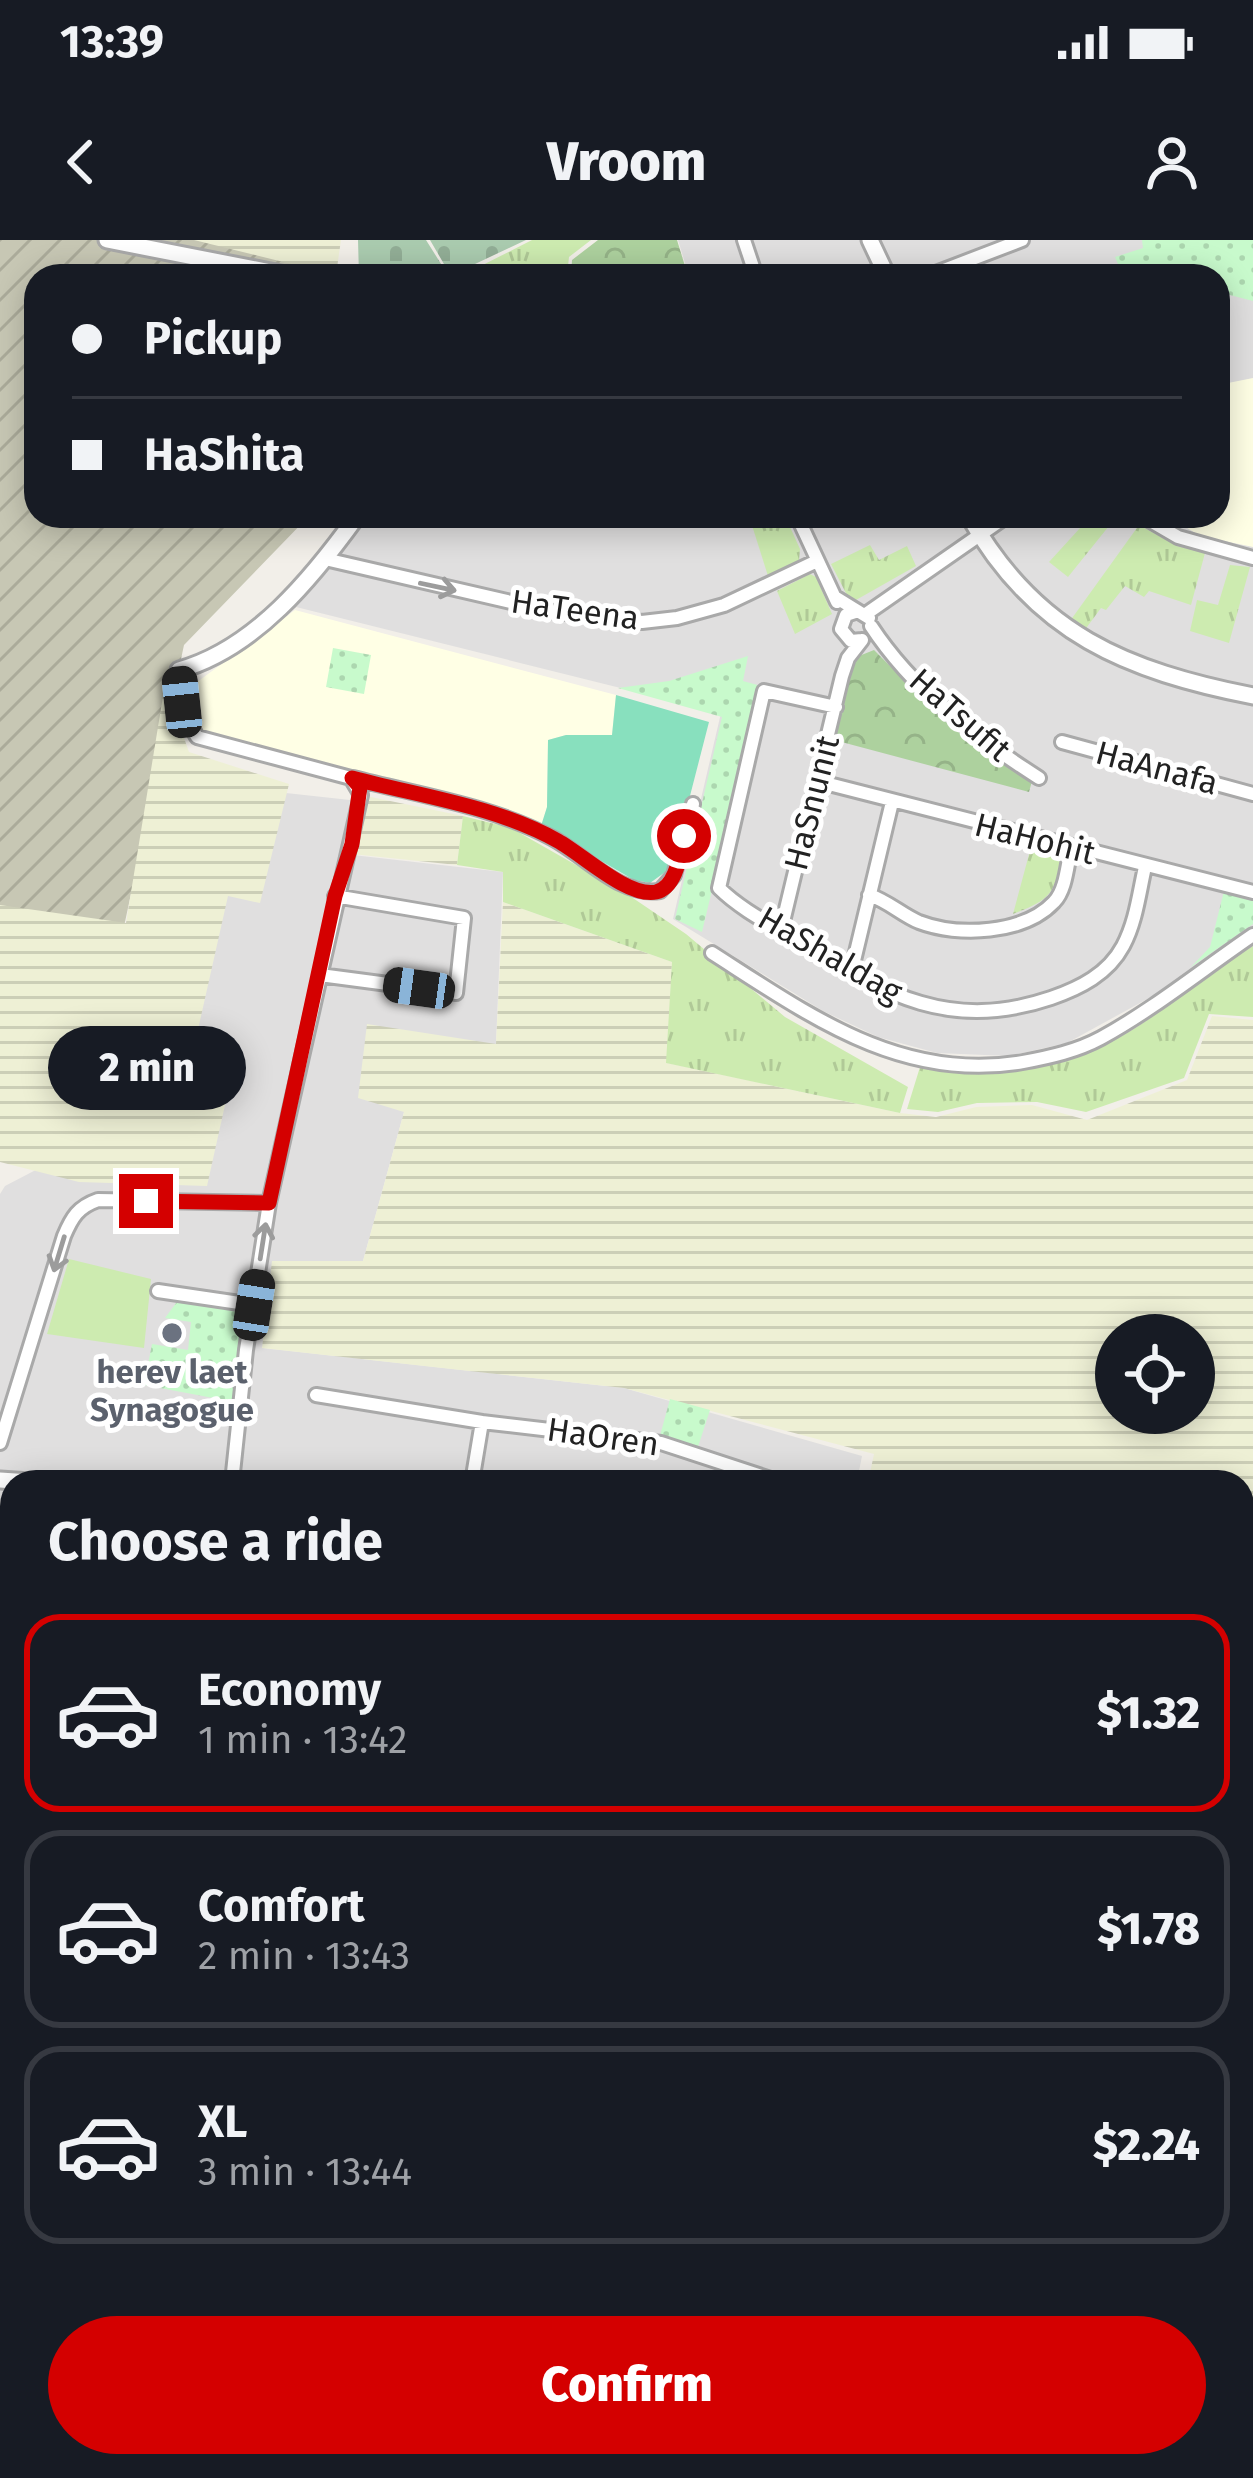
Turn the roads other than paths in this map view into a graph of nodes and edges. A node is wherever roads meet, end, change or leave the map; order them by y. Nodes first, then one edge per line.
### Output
1 (107, 240) edge
2 (1022, 240) edge
3 (230, 264) edge
4 (959, 264) edge
5 (348, 528) edge
6 (802, 528) edge
7 (976, 528) edge
8 (991, 528) edge
9 (1163, 528) edge
10 (981, 536) junction
11 (1253, 558) edge
12 (325, 559) junction
13 (817, 561) junction
14 (835, 597) junction
15 (864, 626) junction
16 (842, 629) junction
17 (179, 670) joint
18 (842, 676) junction
19 (1253, 695) edge
20 (836, 707) junction
21 (1061, 742) dead end
22 (352, 778) junction
23 (1039, 778) dead end
24 (817, 782) junction
25 (1253, 794) edge
26 (892, 802) junction
27 (693, 804) dead end
28 (1071, 849) junction
29 (1144, 866) junction
30 (1253, 892) edge
31 (869, 895) junction
32 (335, 896) junction
33 (781, 930) junction
34 (1253, 935) edge
35 (712, 952) dead end
36 (850, 973) junction
37 (320, 975) junction
38 (269, 1203) junction
39 (158, 1292) dead end
40 (254, 1305) junction
41 (316, 1395) dead end
42 (482, 1421) junction
43 (0, 1443) edge
44 (233, 1470) edge
45 (474, 1470) edge
46 (743, 1470) edge

1 - 3 street
2 - 4 street
5 - 12 street
6 - 13 street, HaSnunit
7 - 10 street
8 - 10 street
9 - 11 street
10 - 15 street
10 - 19 street
12 -> 13 street, HaTeena
12 - 17 street
13 - 14 street, HaSnunit
14 - 15 street
14 - 16 street, HaSnunit
15 - 16 street
15 - 16 street
15 - 18 street, HaSnunit
15 - 23 street, HaTsufit
16 - 18 street, HaSnunit
17 - 22 street
18 - 20 street, HaSnunit
20 - 24 street, HaSnunit
20 - 33 street, HaShaldag
21 - 25 street, HaAnafa
22 - 27 street
22 - 32 street
24 - 26 street, HaHohit
24 - 33 street, HaSnunit
26 - 28 street, HaHohit
26 - 31 street
28 - 29 street, HaHohit
28 - 31 street
29 - 30 street, HaHohit
29 - 36 street, HaShaldag
31 - 36 street
32 - 37 street
32 - 37 street
33 - 36 street, HaShaldag
34 - 35 street
37 - 38 street
40 -> 38 street
38 -> 43 street
39 - 40 street
40 - 44 street
41 - 42 street, HaOren
42 - 45 street
42 - 46 street, HaOren

